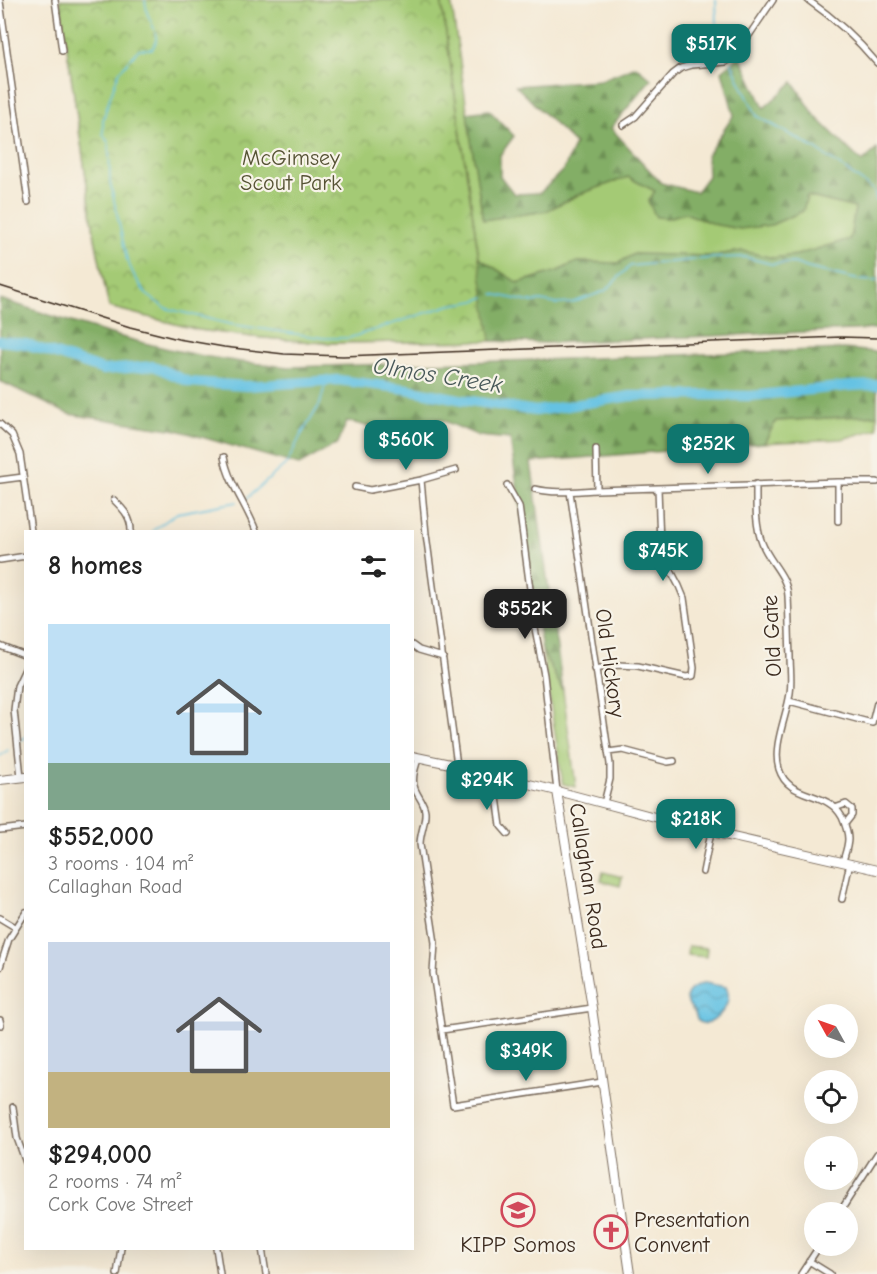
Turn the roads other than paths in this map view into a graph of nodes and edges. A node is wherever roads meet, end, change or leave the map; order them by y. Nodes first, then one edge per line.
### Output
1 (55, 0) edge
2 (773, 0) edge
3 (808, 0) edge
4 (0, 1) edge
5 (62, 51) dead end
6 (877, 63) edge
7 (622, 125) dead end
8 (28, 202) dead end
9 (0, 424) edge
10 (596, 449) dead end
11 (224, 457) dead end
12 (456, 470) dead end
13 (23, 477) junction
14 (0, 480) edge
15 (421, 480) junction
16 (838, 482) junction
17 (877, 482) edge
18 (756, 484) junction
19 (507, 485) dead end
20 (355, 488) dead end
21 (658, 488) junction
22 (535, 489) dead end
23 (597, 490) junction
24 (570, 492) junction
25 (114, 500) dead end
26 (838, 521) dead end
27 (31, 530) edge
28 (131, 530) edge
29 (256, 530) edge
30 (24, 556) edge
31 (0, 560) edge
32 (0, 646) edge
33 (414, 646) edge
34 (24, 655) edge
35 (443, 657) junction
36 (596, 669) junction
37 (24, 671) edge
38 (789, 701) junction
39 (877, 703) edge
40 (608, 752) junction
41 (416, 756) edge
42 (674, 761) dead end
43 (457, 765) junction
44 (494, 775) junction
45 (23, 777) edge
46 (0, 780) edge
47 (784, 780) junction
48 (777, 786) dead end
49 (557, 791) junction
50 (604, 803) junction
51 (835, 808) junction
52 (845, 824) junction
53 (24, 827) edge
54 (0, 830) edge
55 (711, 832) junction
56 (508, 834) dead end
57 (846, 862) junction
58 (877, 870) edge
59 (704, 872) dead end
60 (842, 898) dead end
61 (24, 915) edge
62 (0, 918) edge
63 (15, 927) junction
64 (0, 967) edge
65 (592, 1008) junction
66 (0, 1020) edge
67 (1, 1025) edge
68 (442, 1030) junction
69 (602, 1082) junction
70 (13, 1107) dead end
71 (877, 1154) edge
72 (24, 1157) edge
73 (846, 1202) edge
74 (121, 1250) edge
75 (216, 1250) edge
76 (262, 1250) edge
77 (812, 1256) edge
78 (809, 1261) junction
79 (117, 1274) edge
80 (220, 1274) edge
81 (266, 1274) edge
82 (629, 1274) edge
83 (801, 1274) edge
84 (830, 1274) edge

1 - 5 street
2 - 7 street
3 - 6 street
4 - 8 street
9 - 13 street
10 - 23 street
11 - 29 street
12 - 15 street
13 - 14 street
13 - 27 street
15 - 20 street
15 - 35 street
16 - 17 street
16 - 18 street
16 - 26 street
18 - 21 street
18 - 38 street, Old Gate
19 - 49 street, Callaghan Road
21 - 23 street
21 - 36 street
22 - 24 street
23 - 24 street
24 - 36 street, Old Hickory
25 - 28 street
30 - 31 street
32 - 34 street
33 - 35 street
35 - 43 street
36 - 40 street, Old Hickory
37 - 45 street
38 - 39 street
38 - 47 street, Old Gate
40 - 42 street
40 - 50 street, Old Hickory
41 - 43 main road
41 - 68 street
43 - 44 main road
44 - 49 main road
44 - 56 street
45 - 46 main road
47 - 48 street
47 - 51 street
49 - 50 main road
49 - 65 main road, Callaghan Road
50 - 55 main road
51 - 52 street
51 - 52 street
52 - 57 street
53 - 54 street
55 - 57 main road
55 - 59 street
57 - 58 main road
57 - 60 street
61 - 63 street
62 - 63 street
63 - 64 street
65 - 68 street
65 - 69 main road, Callaghan Road
66 - 67 street
68 - 69 street
69 - 82 main road, Callaghan Road
70 - 72 street
71 - 73 street
74 - 79 street
75 - 80 street
76 - 81 street
77 - 78 street
78 - 83 street
78 - 84 street

